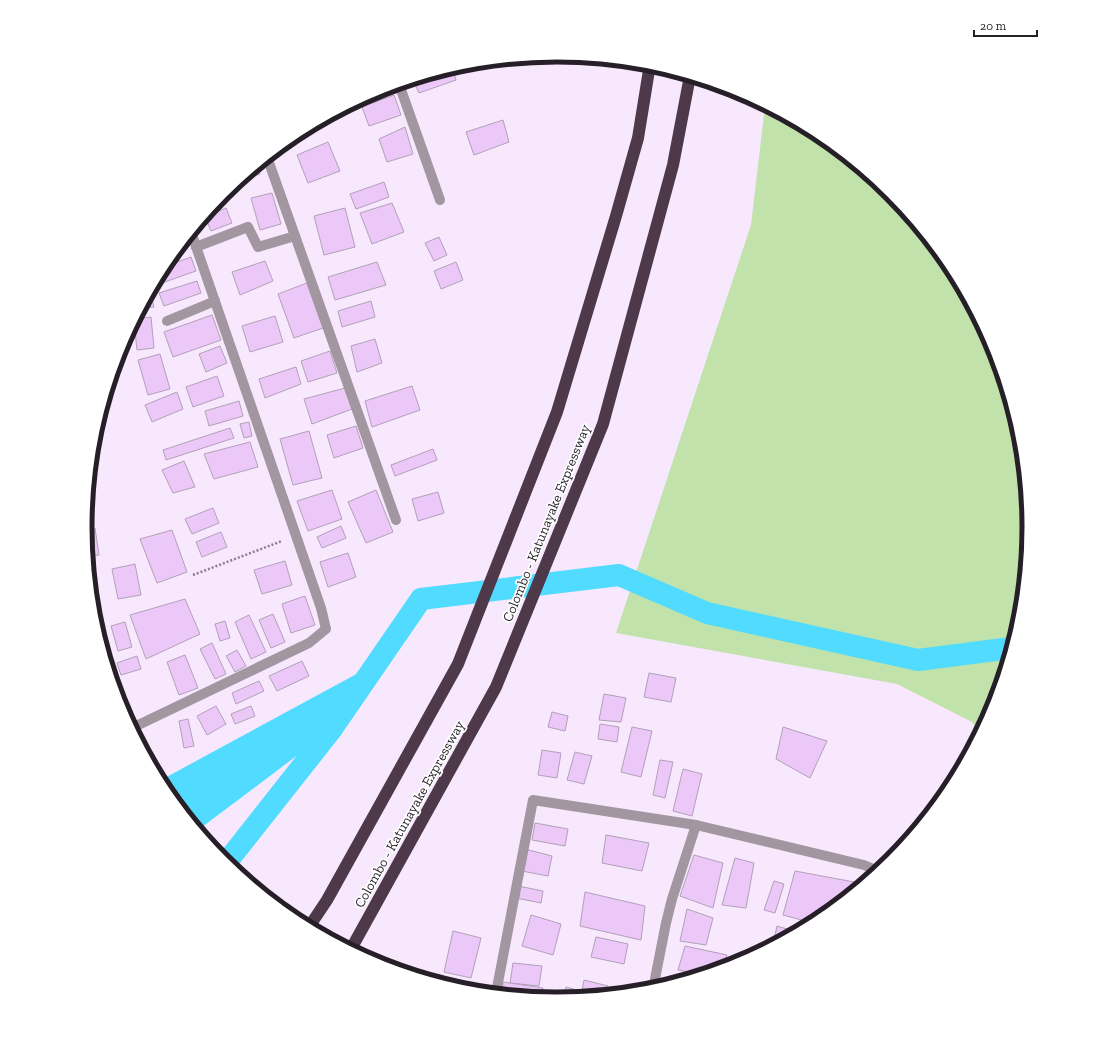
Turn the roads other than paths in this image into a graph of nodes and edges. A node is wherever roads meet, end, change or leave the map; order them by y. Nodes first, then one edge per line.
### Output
1 (649, 71) edge
2 (689, 82) edge
3 (401, 89) edge
4 (269, 162) edge
5 (440, 200) dead end
6 (295, 236) junction
7 (193, 238) edge
8 (196, 248) junction
9 (215, 301) junction
10 (167, 321) dead end
11 (396, 520) dead end
12 (137, 726) edge
13 (696, 825) junction
14 (873, 869) edge
15 (312, 922) edge
16 (353, 945) edge
17 (655, 981) edge
18 (497, 988) edge

1 - 15 highway, Colombo - Katunayake Expressway
2 - 16 highway, Colombo - Katunayake Expressway
3 - 5 street
4 - 6 street
6 - 8 street
6 - 11 street
7 - 8 street
8 - 9 street
9 - 10 street
9 - 12 street
13 - 14 street
13 - 17 street
13 - 18 street

